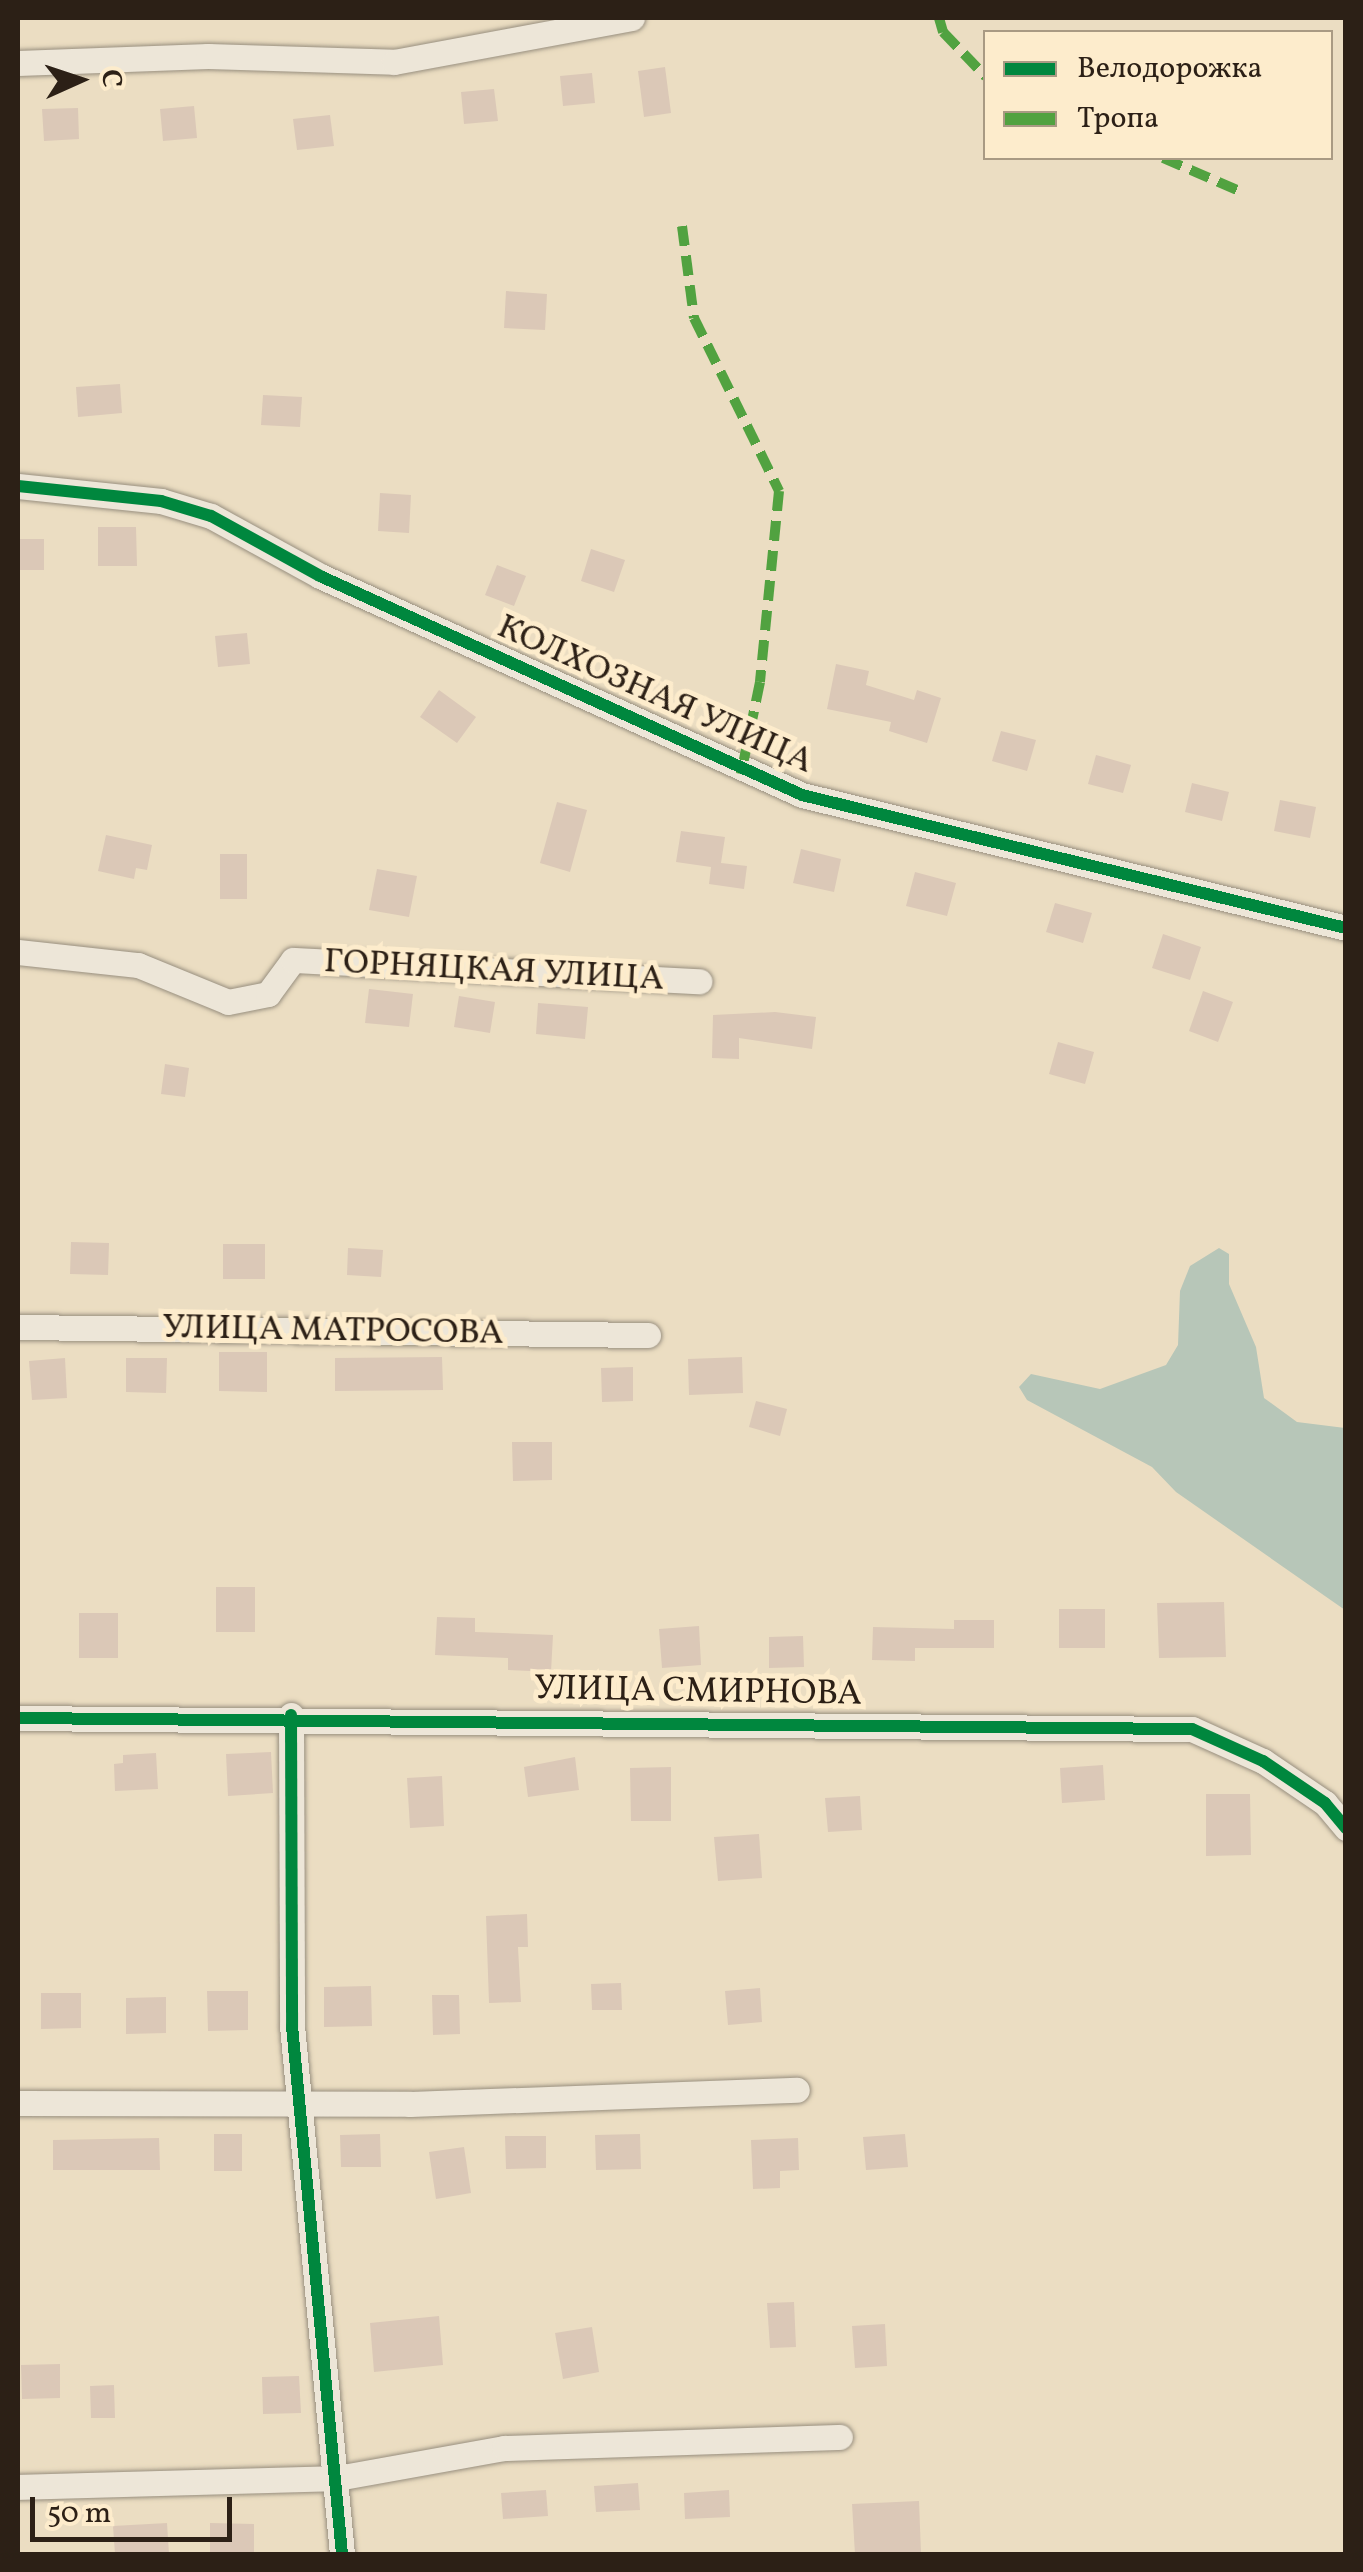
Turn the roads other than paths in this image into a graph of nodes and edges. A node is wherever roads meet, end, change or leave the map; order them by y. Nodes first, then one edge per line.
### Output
1 (632, 18) edge
2 (18, 63) edge
3 (18, 486) edge
4 (1346, 928) edge
5 (18, 952) edge
6 (699, 981) dead end
7 (18, 1327) edge
8 (648, 1335) dead end
9 (292, 1715) junction
10 (18, 1718) edge
11 (1346, 1828) edge
12 (798, 2090) dead end
13 (298, 2100) junction
14 (18, 2103) edge
15 (840, 2437) dead end
16 (337, 2478) junction
17 (18, 2487) edge
18 (342, 2554) edge

1 - 2 street
3 - 4 street, КОЛХОЗНАЯ УЛИЦА
5 - 6 street, ГОРНЯЦКАЯ УЛИЦА
7 - 8 street, УЛИЦА МАТРОСОВА
9 - 10 street, УЛИЦА СМИРНОВА
9 - 11 street, УЛИЦА СМИРНОВА
9 - 13 street
12 - 13 street
13 - 14 street
13 - 16 street
15 - 16 street
16 - 17 street
16 - 18 street

